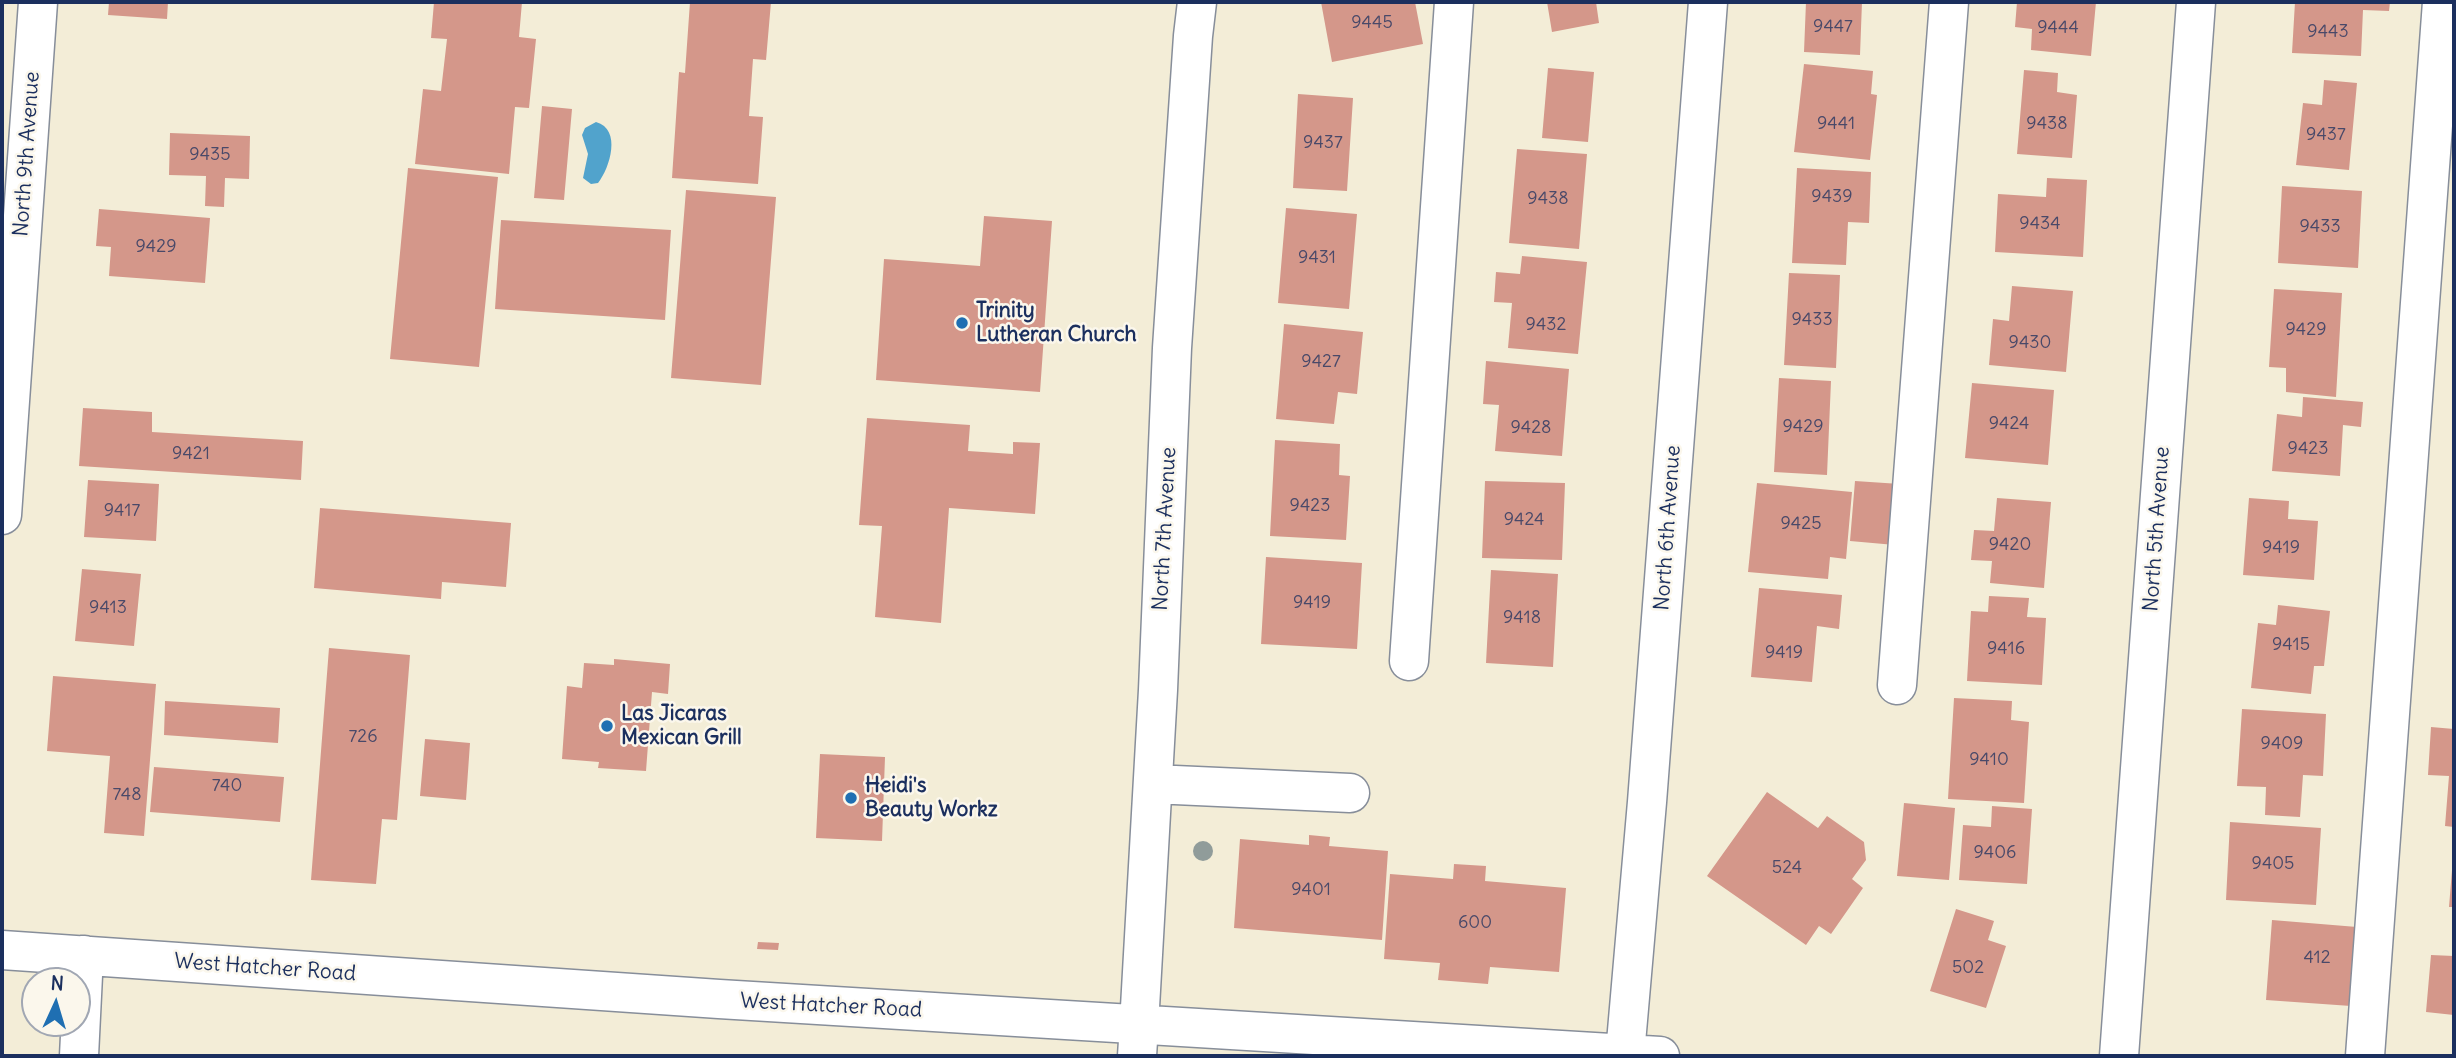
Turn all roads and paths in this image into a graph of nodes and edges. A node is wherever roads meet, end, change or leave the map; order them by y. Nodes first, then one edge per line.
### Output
1 (38, 2) edge
2 (1197, 2) edge
3 (1454, 2) edge
4 (1708, 2) edge
5 (1949, 2) edge
6 (2196, 2) edge
7 (2442, 2) edge
8 (5, 412) edge
9 (2, 515) edge
10 (1409, 661) dead end
11 (1897, 685) dead end
12 (1153, 784) junction
13 (1350, 793) dead end
14 (2, 950) edge
15 (85, 956) junction
16 (1138, 1040) edge
17 (1643, 1055) edge
18 (79, 1056) edge
19 (2119, 1056) edge
20 (2365, 1056) edge

1 - 8 street, North 9th Avenue
2 - 12 street, North 7th Avenue
3 - 10 street
4 - 17 street, North 6th Avenue
5 - 11 street
6 - 19 street, North 5th Avenue
7 - 20 street
8 - 9 street, North 9th Avenue
12 - 13 street
12 - 16 street, North 7th Avenue
14 - 15 street, West Hatcher Road
15 - 16 street, West Hatcher Road
15 - 18 street
16 - 17 street, West Hatcher Road

